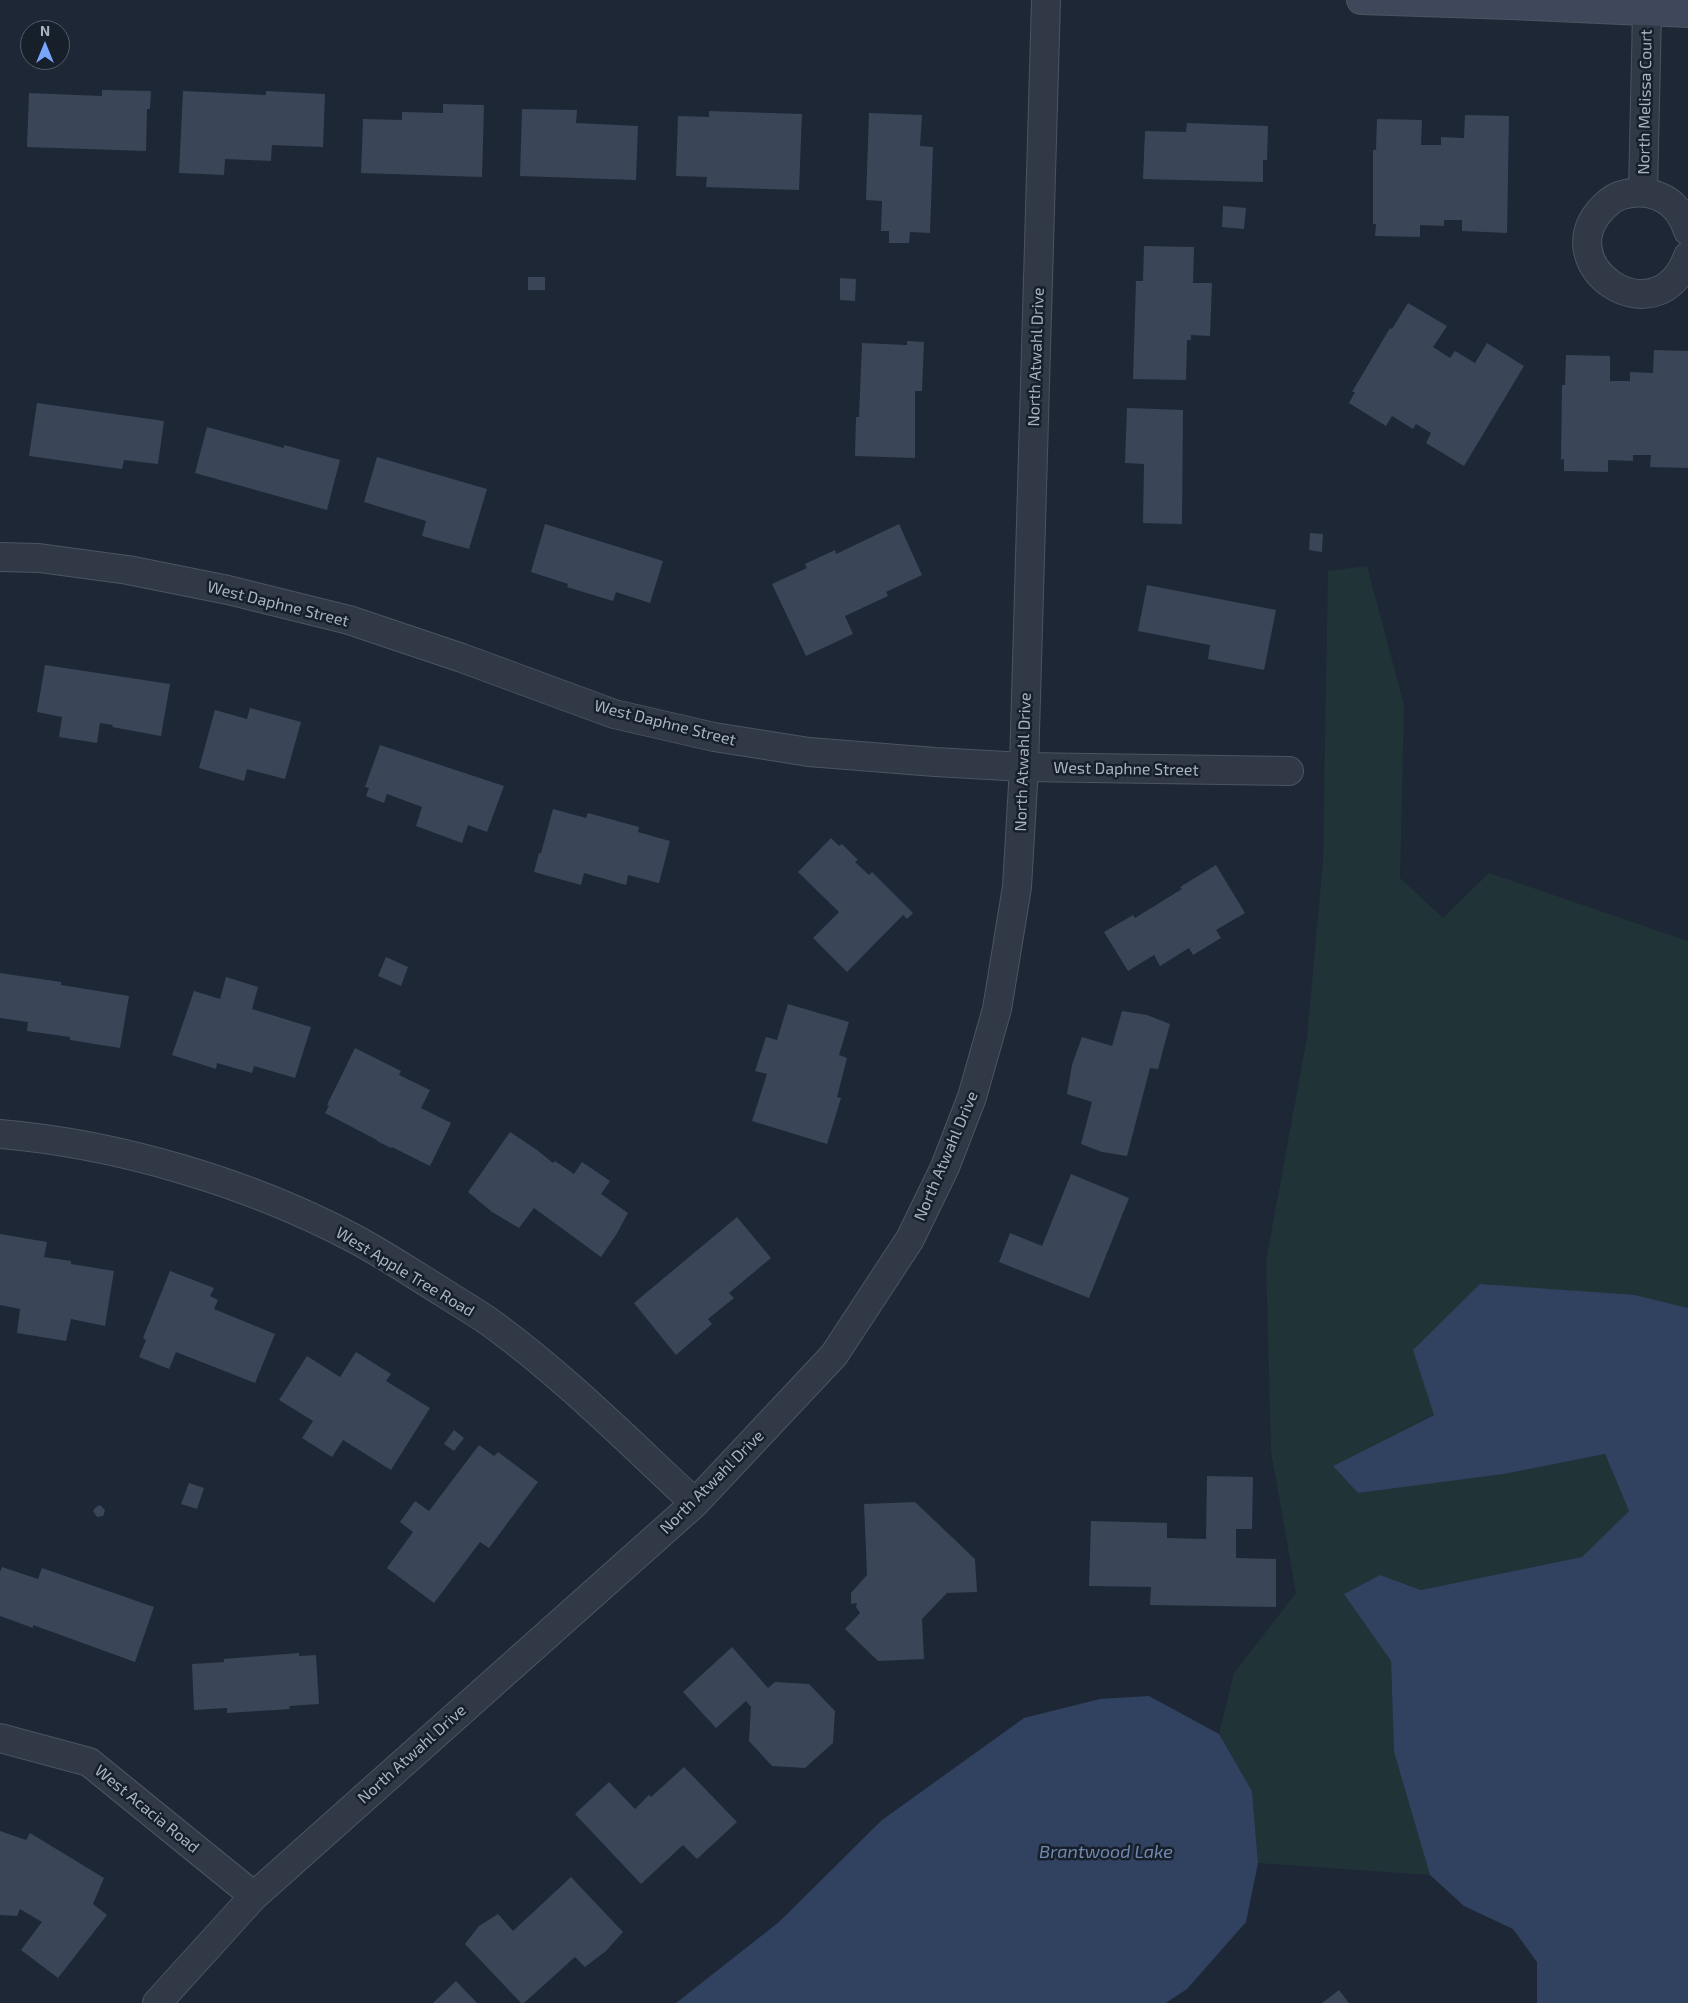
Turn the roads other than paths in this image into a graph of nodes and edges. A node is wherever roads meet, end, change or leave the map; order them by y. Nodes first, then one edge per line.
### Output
1 (1046, 0) edge
2 (1361, 0) edge
3 (1511, 2) edge
4 (1648, 12) junction
5 (1688, 13) edge
6 (1643, 192) junction
7 (1688, 231) edge
8 (1688, 256) edge
9 (0, 557) edge
10 (1024, 767) junction
11 (1289, 771) dead end
12 (0, 1134) edge
13 (695, 1503) junction
14 (0, 1738) edge
15 (254, 1896) junction
16 (157, 2003) edge

1 - 10 street, North Atwahl Drive
2 - 3 street
3 - 4 street
4 - 5 street
4 - 6 street, North Melissa Court
6 - 7 street, North Melissa Court
6 - 8 street, North Melissa Court
9 - 10 street, West Daphne Street
10 - 11 street, West Daphne Street
10 - 13 street, North Atwahl Drive
12 - 13 street, West Apple Tree Road
13 - 15 street, North Atwahl Drive
14 - 15 street, West Acacia Road
15 - 16 street, North Atwahl Drive

